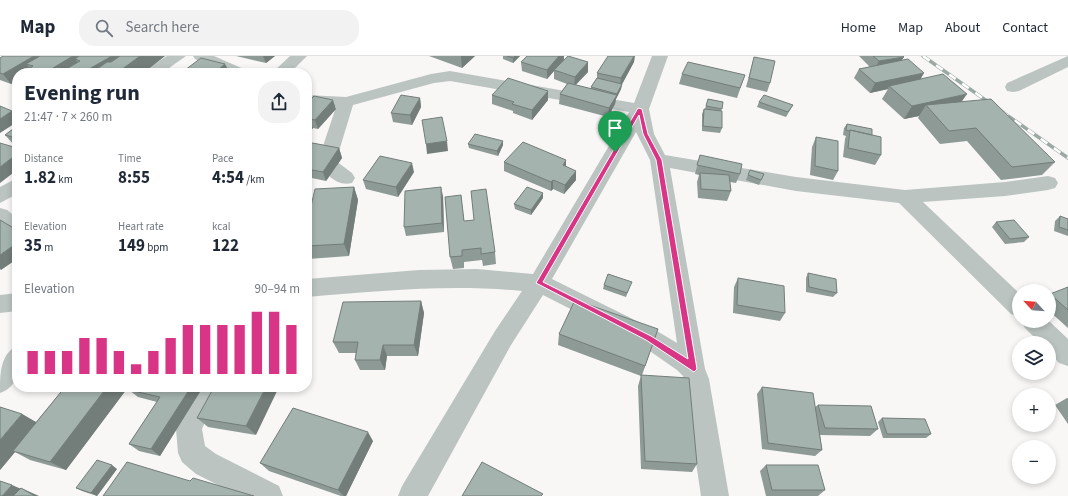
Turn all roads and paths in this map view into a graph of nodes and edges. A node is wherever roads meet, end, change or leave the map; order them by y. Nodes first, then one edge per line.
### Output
1 (178, 56) edge
2 (202, 56) edge
3 (299, 56) edge
4 (660, 56) edge
5 (1068, 61) edge
6 (160, 68) edge
7 (229, 68) edge
8 (286, 68) edge
9 (1013, 87) dead end
10 (312, 100) edge
11 (346, 102) junction
12 (640, 109) junction
13 (659, 160) junction
14 (345, 178) dead end
15 (1048, 183) dead end
16 (12, 188) edge
17 (0, 196) edge
18 (905, 197) junction
19 (0, 215) edge
20 (12, 225) edge
21 (539, 283) junction
22 (312, 288) edge
23 (1012, 301) edge
24 (12, 303) edge
25 (0, 304) edge
26 (1040, 328) edge
27 (1068, 355) edge
28 (12, 364) edge
29 (694, 369) junction
30 (0, 382) edge
31 (205, 392) edge
32 (269, 496) edge
33 (412, 496) edge
34 (715, 496) edge

1 - 6 street
2 - 7 street
3 - 8 street
4 - 12 street
5 - 9 street
10 - 11 street
11 - 12 street
11 - 14 street
12 - 13 street
12 - 21 street
13 - 18 street
13 - 29 street
15 - 18 street
16 - 17 street
18 - 23 street
19 - 20 street
21 - 22 street
21 - 29 street
21 - 33 street
24 - 25 street
26 - 27 street
28 - 30 street
29 - 34 street
31 - 32 street

